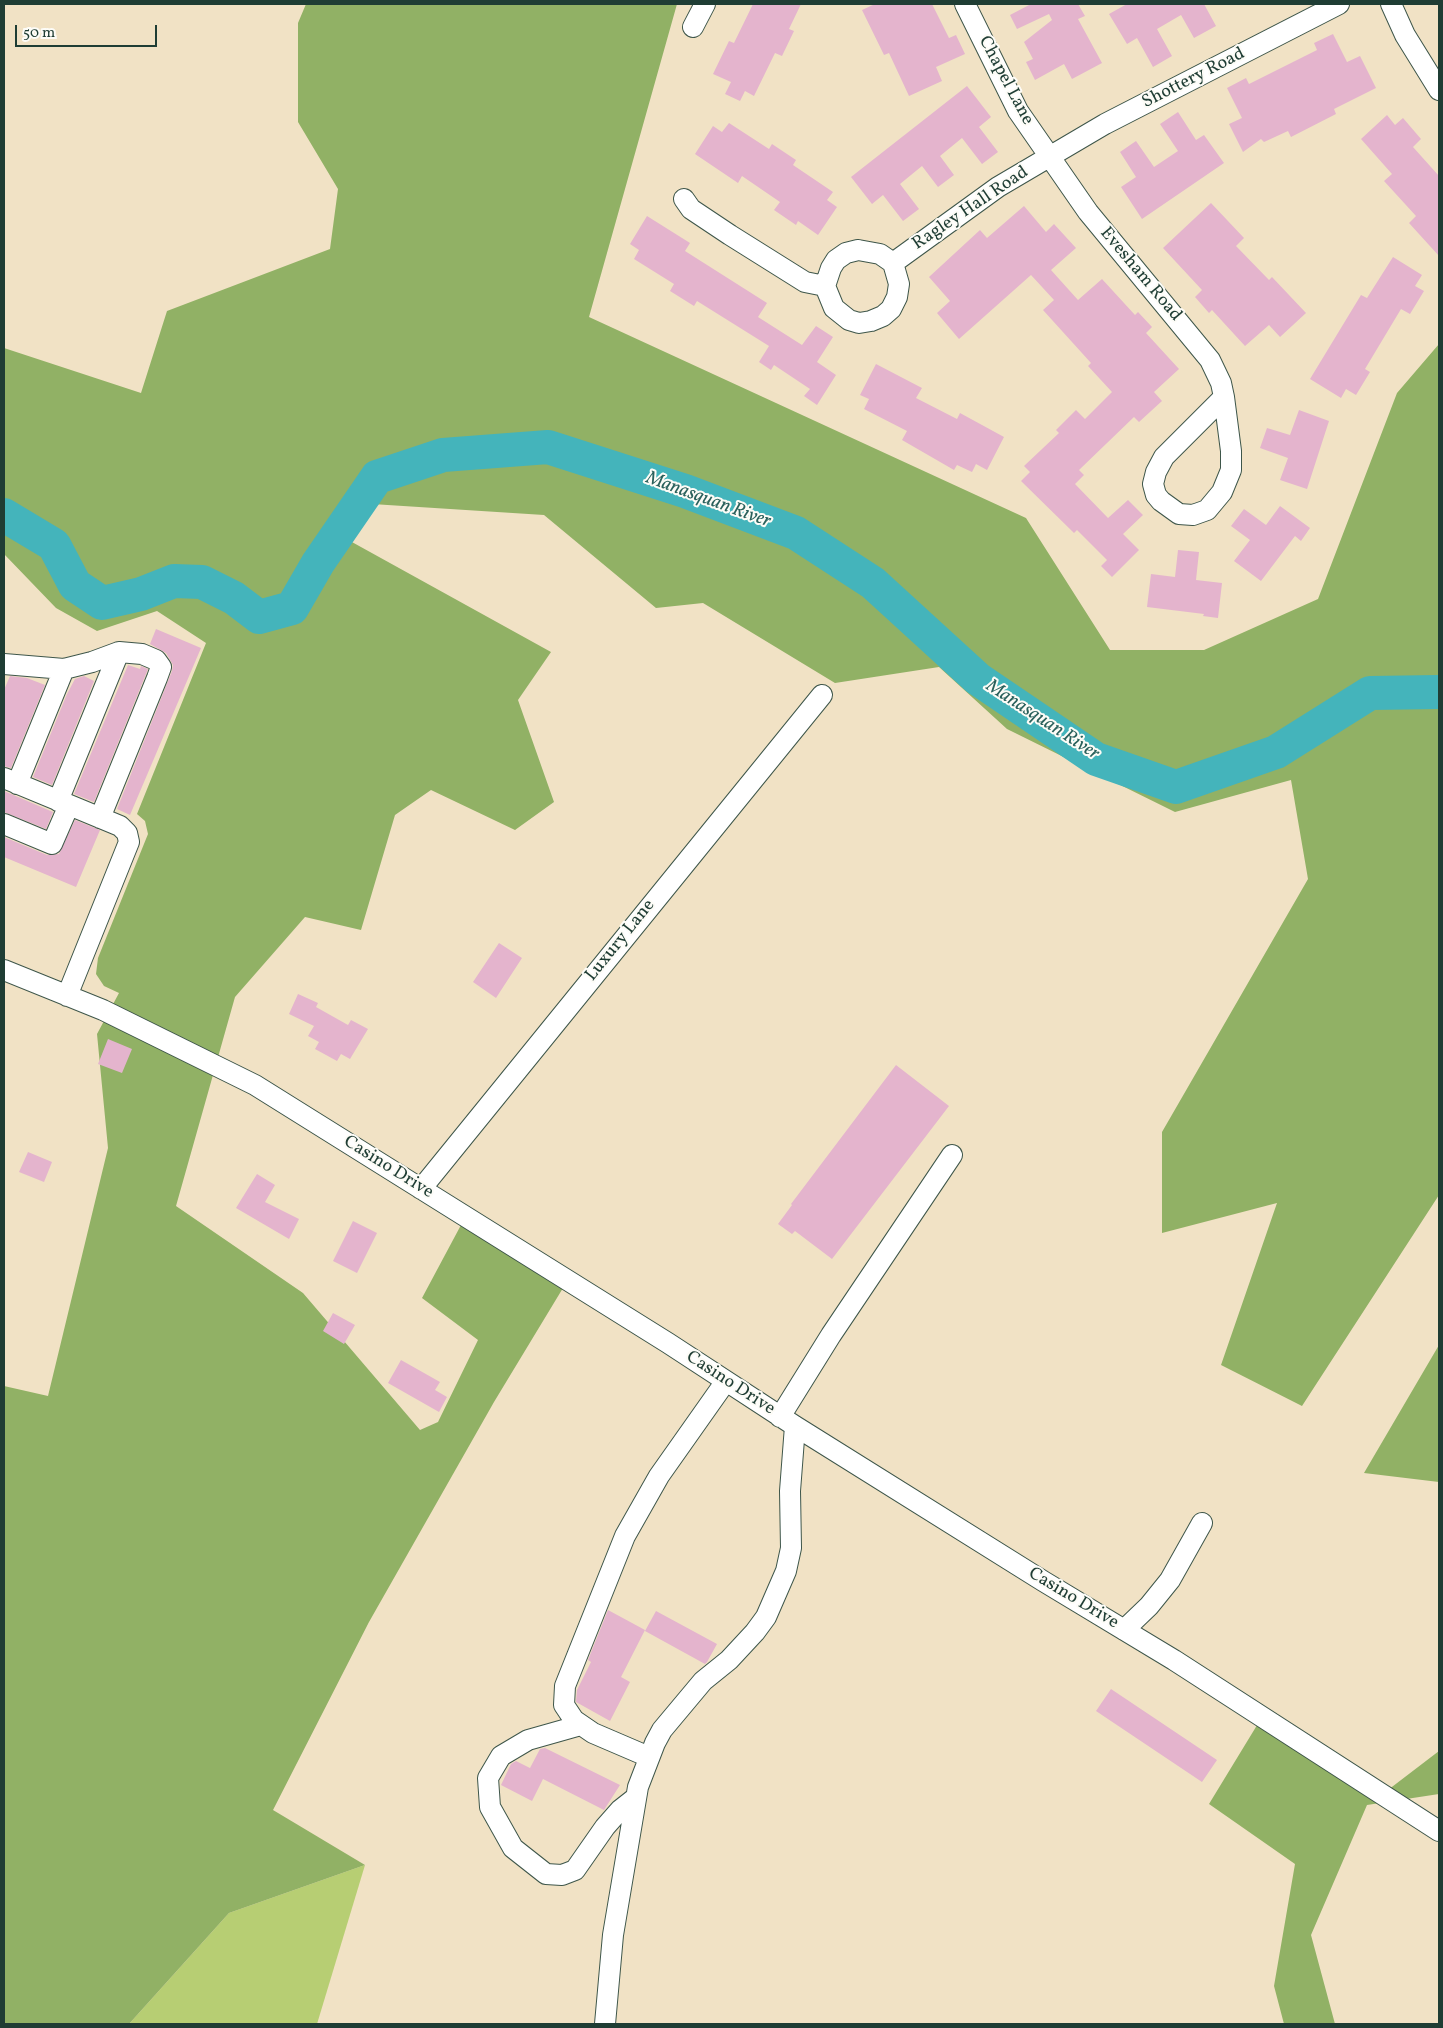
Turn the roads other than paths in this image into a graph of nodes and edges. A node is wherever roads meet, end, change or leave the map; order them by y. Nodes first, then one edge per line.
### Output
1 (705, 4) edge
2 (965, 4) edge
3 (1339, 4) edge
4 (1391, 4) edge
5 (693, 26) dead end
6 (1439, 90) edge
7 (1050, 156) junction
8 (684, 199) dead end
9 (893, 263) junction
10 (824, 286) junction
11 (1224, 397) junction
12 (119, 652) junction
13 (4, 664) edge
14 (64, 669) junction
15 (822, 695) dead end
16 (10, 781) edge
17 (64, 803) junction
18 (100, 818) junction
19 (4, 824) edge
20 (4, 970) edge
21 (67, 996) junction
22 (952, 1156) dead end
23 (422, 1189) junction
24 (726, 1381) junction
25 (787, 1422) junction
26 (1202, 1523) dead end
27 (1124, 1630) junction
28 (581, 1725) junction
29 (649, 1757) junction
30 (634, 1799) junction
31 (1439, 1831) edge
32 (605, 2024) edge

1 - 5 street
2 - 7 street, Chapel Lane
3 - 7 street, Shottery Road
4 - 6 street
7 - 9 street, Ragley Hall Road
7 - 11 street, Evesham Road
8 - 10 street
9 - 10 street
9 - 10 street
11 - 11 street, Evesham Road
12 - 14 street
12 - 17 street
12 - 18 street
13 - 14 street
14 - 16 street
15 - 23 street, Luxury Lane
16 - 17 street
17 - 18 street
17 - 19 street
18 - 21 street
20 - 21 street, Casino Drive
21 - 23 street, Casino Drive
22 - 25 street
23 - 24 street, Casino Drive
24 - 25 street, Casino Drive
24 - 28 street
25 - 27 street, Casino Drive
25 - 29 street
26 - 27 street
27 - 31 street, Casino Drive
28 - 29 street
28 - 30 street
29 - 30 street
30 - 32 street

